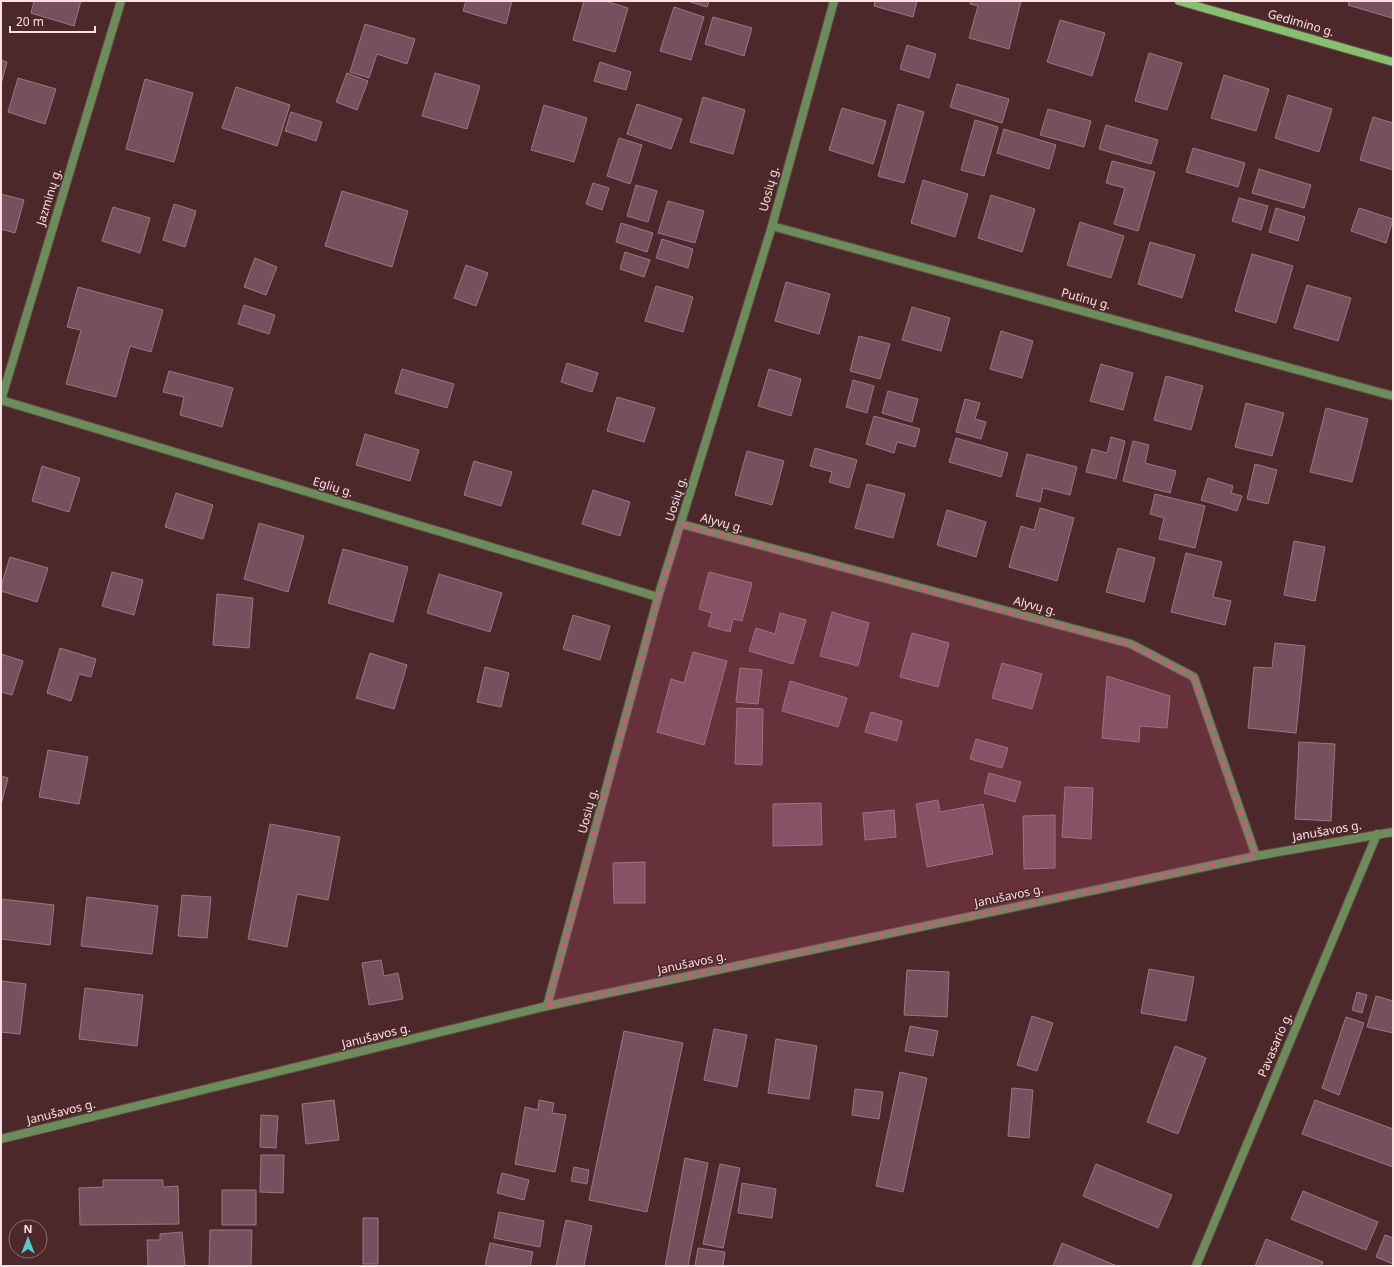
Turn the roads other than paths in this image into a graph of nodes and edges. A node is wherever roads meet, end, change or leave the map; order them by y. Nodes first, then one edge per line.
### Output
1 (121, 1) edge
2 (834, 1) edge
3 (1179, 1) edge
4 (1393, 62) edge
5 (772, 226) junction
6 (1393, 396) edge
7 (1, 400) edge
8 (681, 524) junction
9 (658, 597) junction
10 (1393, 832) edge
11 (1377, 834) junction
12 (1256, 856) junction
13 (547, 1006) junction
14 (1, 1139) edge
15 (1196, 1266) edge

1 - 7 street, Jazminų g.
2 - 5 street, Uosių g.
3 - 4 main road, Gedimino g.
5 - 6 street, Putinų g.
5 - 8 street, Uosių g.
7 - 9 street, Eglių g.
8 - 9 street, Uosių g.
8 - 12 street, Alyvų g.
9 - 13 street, Uosių g.
10 - 11 street, Janušavos g.
11 - 12 street, Janušavos g.
11 - 15 street, Pavasario g.
12 - 13 street, Janušavos g.
13 - 14 street, Janušavos g.

